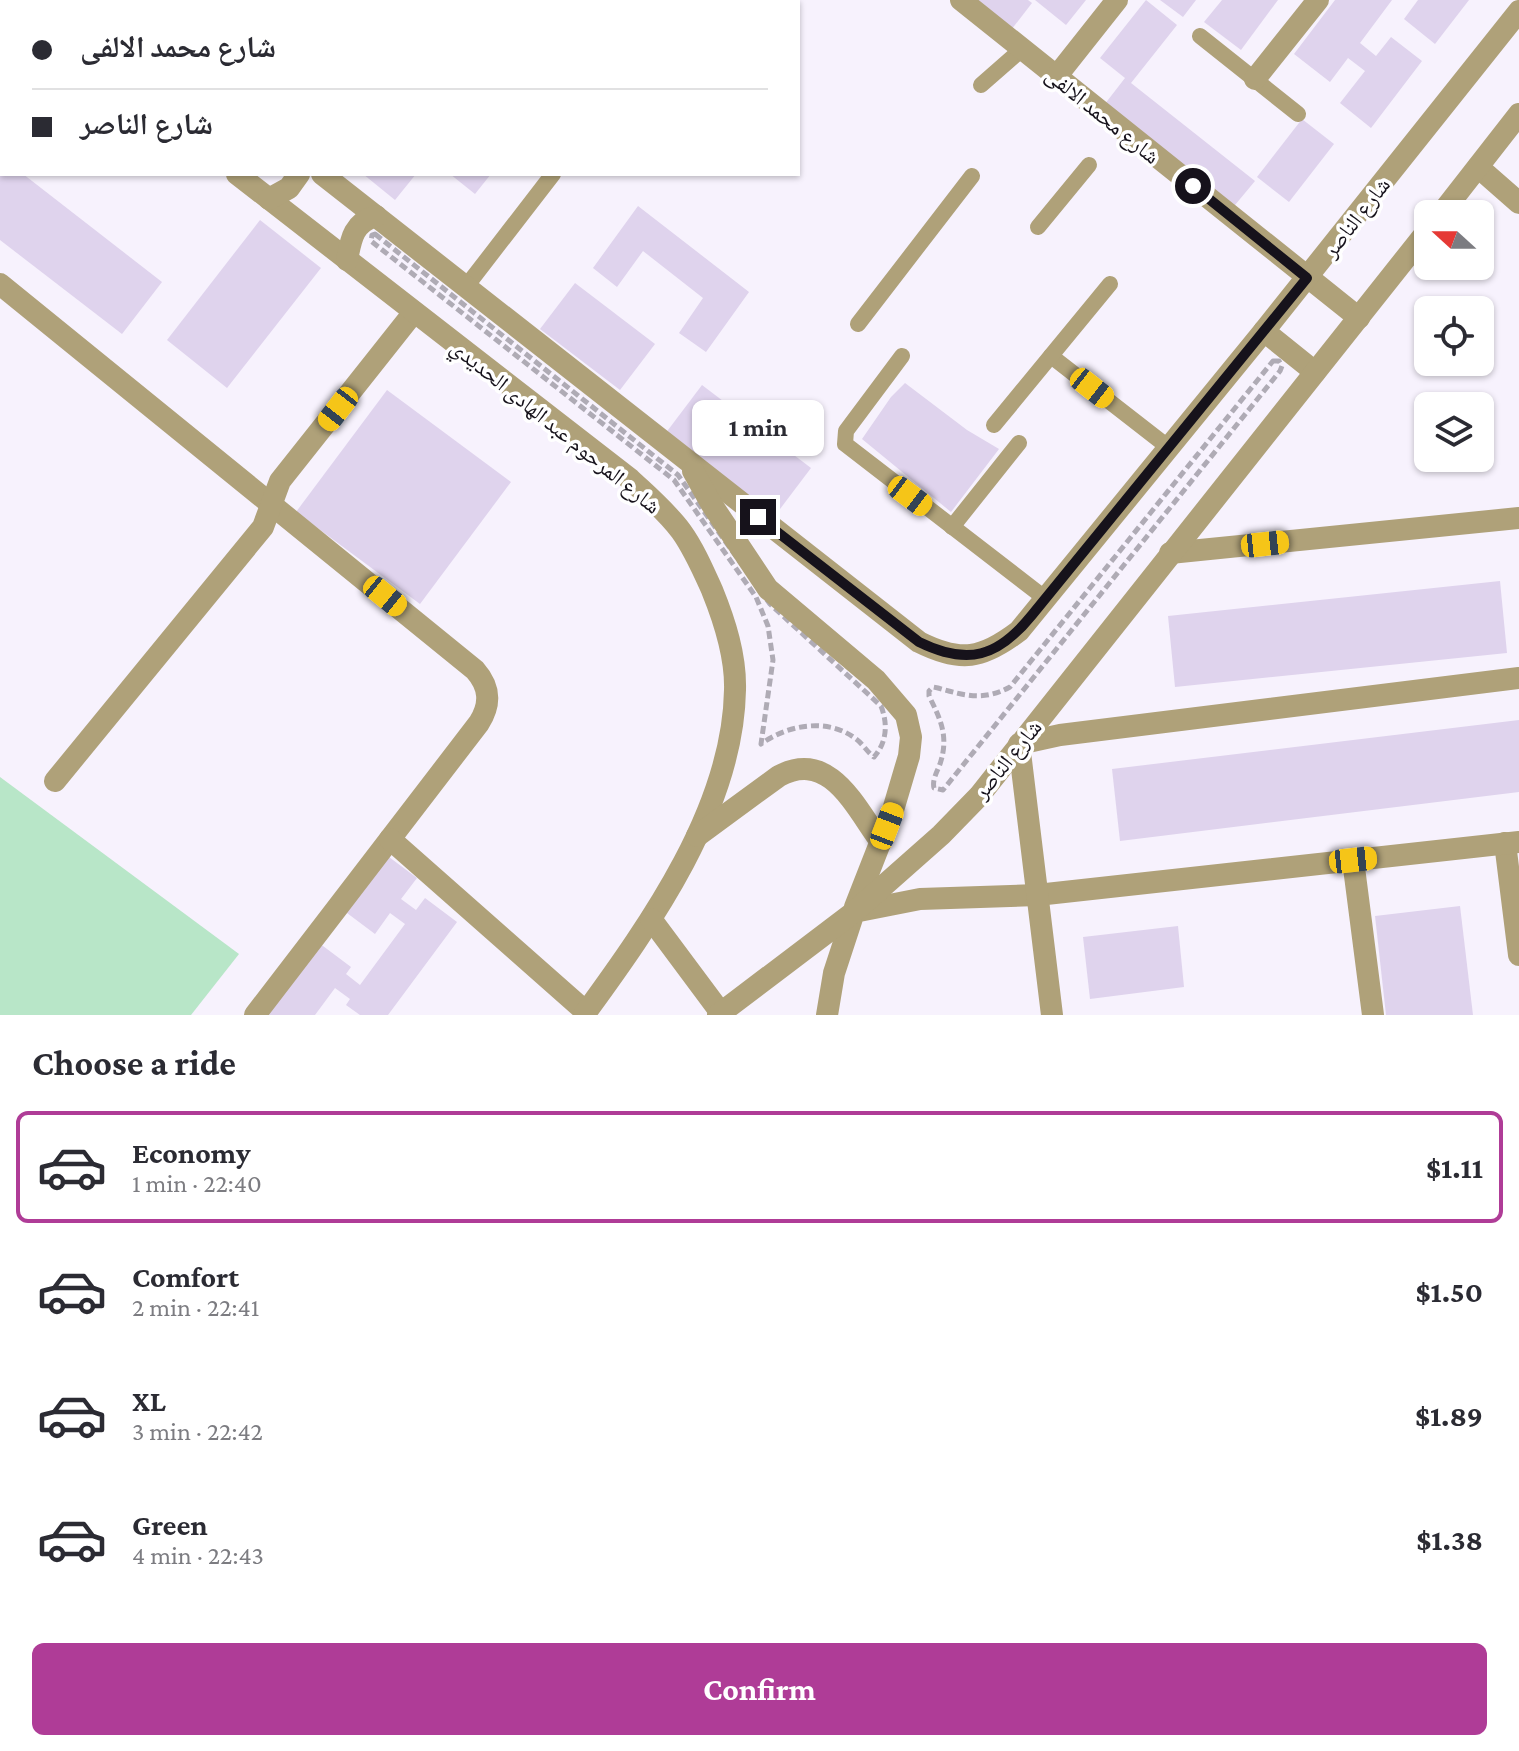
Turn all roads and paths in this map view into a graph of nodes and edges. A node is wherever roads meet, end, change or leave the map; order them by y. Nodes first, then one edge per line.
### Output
1 (961, 0) edge
2 (1117, 0) edge
3 (1318, 0) edge
4 (1519, 11) edge
5 (1200, 36) dead end
6 (1022, 49) junction
7 (1056, 77) junction
8 (1255, 79) junction
9 (981, 85) dead end
10 (1298, 114) dead end
11 (1519, 114) edge
12 (1089, 165) dead end
13 (1478, 167) junction
14 (240, 176) edge
15 (298, 176) edge
16 (325, 176) edge
17 (551, 176) edge
18 (972, 176) dead end
19 (269, 199) junction
20 (1452, 200) edge
21 (1519, 203) edge
22 (376, 216) junction
23 (1038, 227) dead end
24 (1414, 248) edge
25 (347, 260) junction
26 (1307, 278) junction
27 (0, 284) edge
28 (1110, 284) dead end
29 (465, 288) junction
30 (414, 312) junction
31 (1359, 318) junction
32 (858, 324) dead end
33 (1264, 331) junction
34 (902, 356) dead end
35 (1051, 356) junction
36 (1280, 371) joint
37 (1315, 372) junction
38 (994, 425) dead end
39 (1019, 443) dead end
40 (1168, 447) junction
41 (689, 463) junction
42 (271, 503) junction
43 (1519, 518) edge
44 (952, 527) junction
45 (1170, 553) junction
46 (1046, 599) junction
47 (1519, 678) edge
48 (1019, 744) junction
49 (55, 781) dead end
50 (390, 839) junction
51 (694, 839) junction
52 (881, 842) junction
53 (1512, 842) edge
54 (1353, 860) junction
55 (1037, 895) junction
56 (854, 912) junction
57 (651, 919) junction
58 (1519, 955) edge
59 (585, 1014) edge
60 (720, 1014) edge
61 (255, 1015) edge
62 (827, 1015) edge
63 (1052, 1015) edge
64 (1373, 1015) edge

1 - 6 street, شارع محمد الالفى
2 - 7 street
3 - 8 street
4 - 26 street, شارع الناصر
5 - 8 lane
6 - 7 street, شارع محمد الالفى
6 - 9 lane
7 - 26 street, شارع محمد الالفى
8 - 10 lane
11 - 13 street
12 - 23 lane
13 - 20 street
13 - 21 street
14 - 19 street, شارع المرحوم عبد الهادى الحديدي
15 - 19 street
16 - 22 street
17 - 29 lane
18 - 32 lane
19 - 25 street, شارع المرحوم عبد الهادى الحديدي
22 - 25 street
22 - 29 street
24 - 31 street, شارع الناصر
25 - 30 street, شارع المرحوم عبد الهادى الحديدي
26 - 31 street, شارع محمد الالفى
26 - 33 street, شارع الناصر
27 - 42 street
28 - 35 lane
29 - 41 street
30 - 42 street
30 - 51 street, شارع المرحوم عبد الهادى الحديدي
31 - 37 street, شارع الناصر
33 - 37 street
33 - 40 street, شارع الناصر
34 - 44 lane
35 - 38 lane
35 - 40 lane
36 - 36 path
37 - 45 street, شارع الناصر
39 - 44 lane
40 - 46 street, شارع الناصر
41 - 46 street, شارع الناصر
41 - 52 street
42 - 49 street
42 - 50 street
43 - 45 street
44 - 46 lane
45 - 48 street, شارع الناصر
47 - 48 street
48 - 55 street
48 - 56 street, شارع الناصر
50 - 59 street
50 - 61 street
51 - 52 street
51 - 57 street, شارع المرحوم عبد الهادى الحديدي
52 - 56 street
53 - 54 street
53 - 58 street
54 - 55 street
54 - 64 street
55 - 56 street
55 - 63 street
56 - 60 street, شارع الناصر
56 - 62 street
57 - 59 street, شارع المرحوم عبد الهادى الحديدي
57 - 60 street

